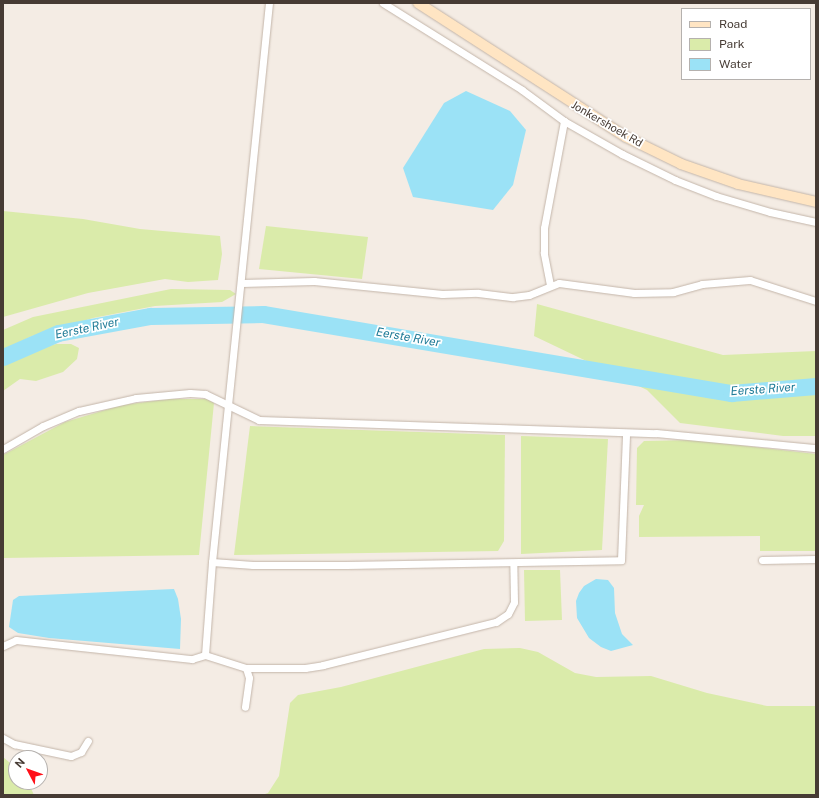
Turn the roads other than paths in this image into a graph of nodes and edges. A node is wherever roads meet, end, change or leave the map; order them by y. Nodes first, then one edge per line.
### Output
1 (269, 3) edge
2 (383, 3) edge
3 (418, 3) edge
4 (564, 121) junction
5 (816, 202) edge
6 (816, 222) edge
7 (242, 283) junction
8 (550, 285) junction
9 (816, 301) edge
10 (228, 404) junction
11 (626, 433) junction
12 (816, 448) edge
13 (3, 449) edge
14 (816, 559) edge
15 (762, 560) dead end
16 (212, 562) junction
17 (514, 563) junction
18 (3, 646) edge
19 (205, 655) junction
20 (246, 668) junction
21 (245, 707) dead end
22 (3, 738) edge
23 (88, 741) dead end

1 - 7 street
2 - 4 street
3 - 5 street, Jonkershoek Rd
4 - 6 street
4 - 8 street
7 - 8 street
7 - 10 street
8 - 9 street
10 - 11 street
10 - 13 street
10 - 16 street
11 - 12 street
11 - 17 street
14 - 15 street
16 - 17 street
16 - 19 street
17 - 20 street
18 - 19 street
19 - 20 street
20 - 21 street
22 - 23 street

